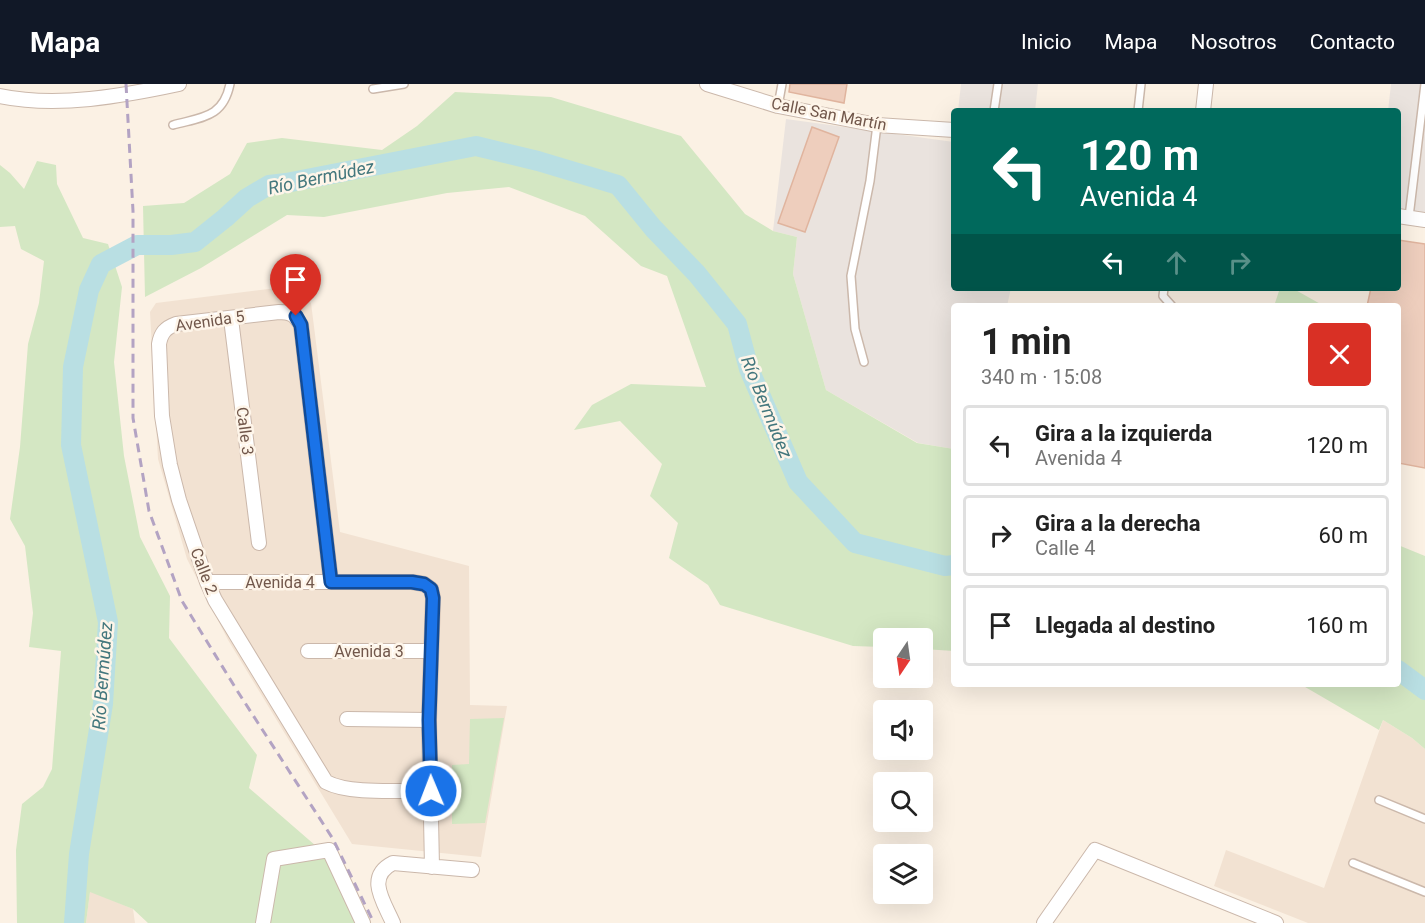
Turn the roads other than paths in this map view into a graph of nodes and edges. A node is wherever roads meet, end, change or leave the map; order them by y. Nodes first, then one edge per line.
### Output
1 (179, 84) edge
2 (230, 84) edge
3 (404, 84) edge
4 (707, 84) edge
5 (782, 84) edge
6 (998, 84) edge
7 (1141, 84) edge
8 (1206, 84) edge
9 (1425, 84) edge
10 (373, 89) dead end
11 (0, 96) edge
12 (778, 106) junction
13 (994, 108) edge
14 (1137, 108) edge
15 (1203, 108) edge
16 (173, 125) dead end
17 (877, 125) junction
18 (951, 130) edge
19 (1404, 217) edge
20 (1425, 220) edge
21 (231, 319) junction
22 (161, 334) joint
23 (864, 362) dead end
24 (259, 543) dead end
25 (207, 582) junction
26 (331, 582) junction
27 (308, 651) dead end
28 (431, 651) junction
29 (347, 719) dead end
30 (429, 720) junction
31 (431, 791) junction
32 (1379, 800) dead end
33 (1425, 819) edge
34 (1353, 863) dead end
35 (432, 867) junction
36 (472, 870) dead end
37 (1425, 892) edge
38 (263, 923) edge
39 (363, 923) edge
40 (393, 923) edge
41 (1044, 923) edge
42 (1276, 923) edge

1 - 11 street
2 - 16 lane
3 - 10 lane
4 - 12 street, Calle San Martín
5 - 12 lane
6 - 13 lane
7 - 14 lane
8 - 15 street
9 - 19 lane
12 - 17 street, Calle San Martín
17 - 18 street, Calle San Martín
17 - 23 lane
19 - 20 street
21 - 22 street, Avenida 5
21 - 24 street, Calle 3
21 - 26 street, Avenida 5
22 - 25 street, Calle 2
25 - 26 street, Avenida 4
25 - 31 street, Calle 2
26 - 28 street, Avenida 4
27 - 28 street, Avenida 3
28 - 30 street
29 - 30 street
30 - 31 street
31 - 35 street
32 - 33 lane
34 - 37 lane
35 - 36 street
35 - 40 street
38 - 39 street
41 - 42 street

